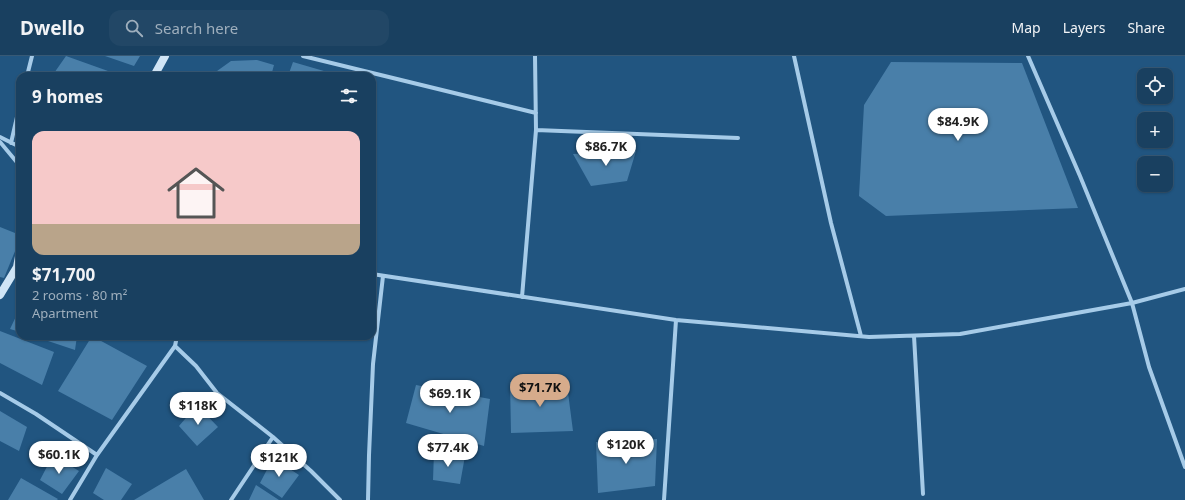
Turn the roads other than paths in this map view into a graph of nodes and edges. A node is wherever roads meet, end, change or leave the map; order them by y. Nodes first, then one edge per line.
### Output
1 (32, 56) edge
2 (165, 56) edge
3 (303, 56) edge
4 (535, 56) edge
5 (794, 56) edge
6 (1028, 56) edge
7 (28, 72) edge
8 (156, 72) edge
9 (368, 72) edge
10 (376, 74) edge
11 (536, 113) junction
12 (16, 119) edge
13 (536, 130) junction
14 (0, 137) edge
15 (738, 138) dead end
16 (0, 142) edge
17 (10, 142) junction
18 (16, 145) edge
19 (16, 161) edge
20 (16, 269) edge
21 (376, 275) edge
22 (383, 276) junction
23 (1185, 289) edge
24 (0, 295) edge
25 (522, 297) junction
26 (1132, 303) junction
27 (676, 320) junction
28 (861, 336) junction
29 (914, 336) junction
30 (376, 338) edge
31 (176, 340) edge
32 (376, 340) edge
33 (175, 346) junction
34 (0, 393) edge
35 (273, 437) junction
36 (97, 455) junction
37 (1185, 467) edge
38 (923, 494) dead end
39 (70, 500) edge
40 (231, 500) edge
41 (340, 500) edge
42 (368, 500) edge
43 (664, 500) edge

1 - 7 street
2 - 8 street
3 - 9 street
4 - 11 street
5 - 28 street
6 - 26 street
10 - 11 street
11 - 13 street
12 - 17 street
13 - 15 street
13 - 25 street
14 - 17 street
16 - 19 street
17 - 18 street
20 - 24 street
21 - 22 street
22 - 25 street
22 - 30 street
23 - 26 street
25 - 27 street
26 - 29 street
26 - 37 street
27 - 28 street
27 - 43 street
28 - 29 street
29 - 38 street
31 - 33 street
32 - 42 street
33 - 35 street
33 - 36 street
34 - 36 street
35 - 40 street
35 - 41 street
36 - 39 street

